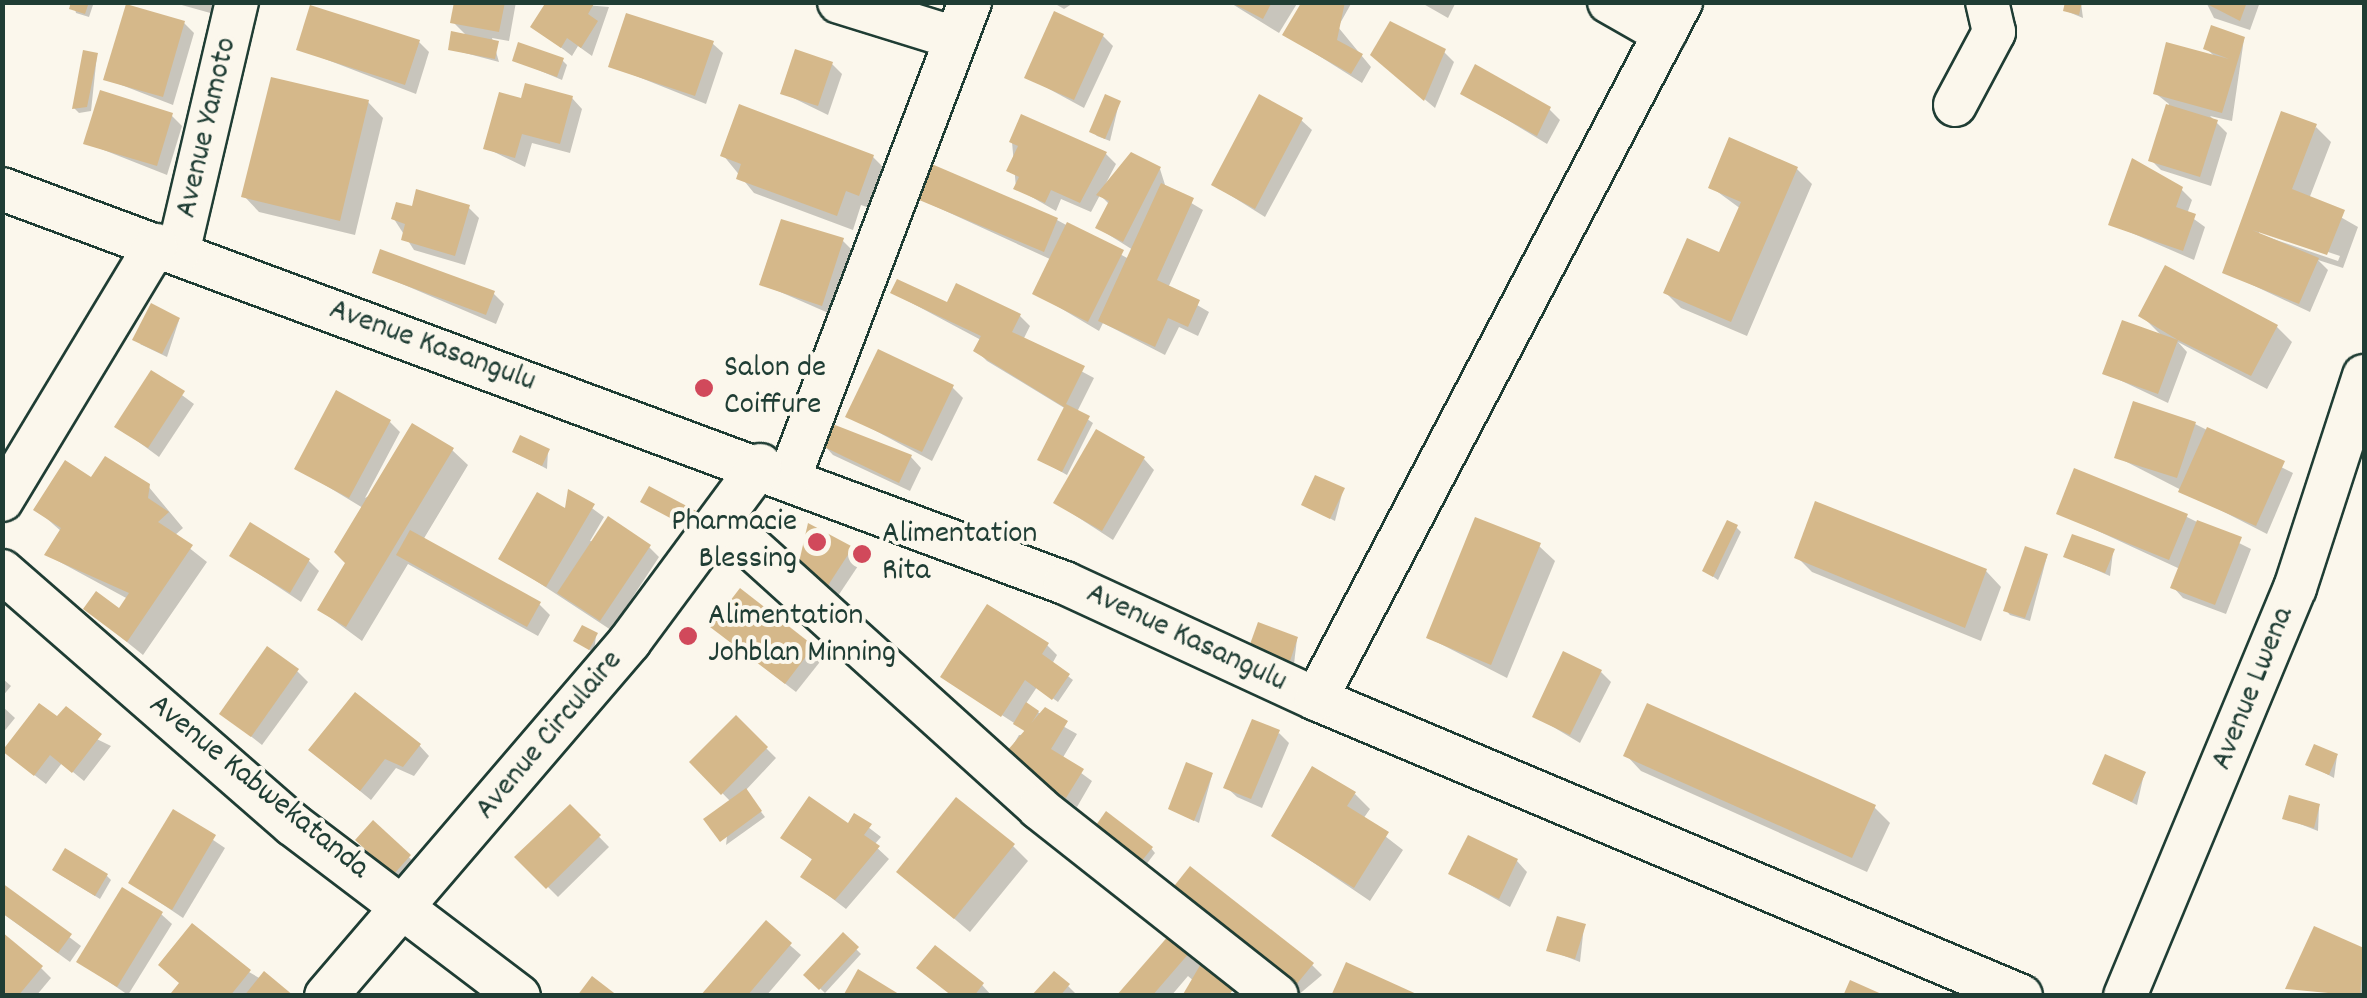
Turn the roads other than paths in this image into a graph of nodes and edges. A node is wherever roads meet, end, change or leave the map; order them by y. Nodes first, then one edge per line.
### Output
1 (237, 2) edge
2 (838, 2) edge
3 (1609, 2) edge
4 (1987, 2) edge
5 (1673, 18) edge
6 (962, 20) edge
7 (1955, 105) dead end
8 (2, 189) edge
9 (167, 249) junction
10 (2364, 376) edge
11 (775, 471) junction
12 (2, 500) edge
13 (723, 522) junction
14 (2, 572) edge
15 (1316, 700) junction
16 (406, 906) junction
17 (326, 996) edge
18 (520, 996) edge
19 (1277, 996) edge
20 (2021, 996) edge
21 (2125, 996) edge

1 - 9 street, Avenue Yamoto
2 - 6 street
3 - 5 street
4 - 7 street
5 - 15 street
6 - 11 street, Avenue Circulaire
8 - 9 street, Avenue Kasangulu
9 - 11 street, Avenue Kasangulu
9 - 12 street, Avenue Yamoto
10 - 21 street, Avenue Lwena
11 - 13 street, Avenue Circulaire
11 - 15 street, Avenue Kasangulu
13 - 16 street, Avenue Circulaire
13 - 19 street
14 - 16 street, Avenue Kabwekatanda
15 - 20 street, Avenue Kasangulu
16 - 17 street, Avenue Circulaire
16 - 18 street, Avenue Kabwekatanda

